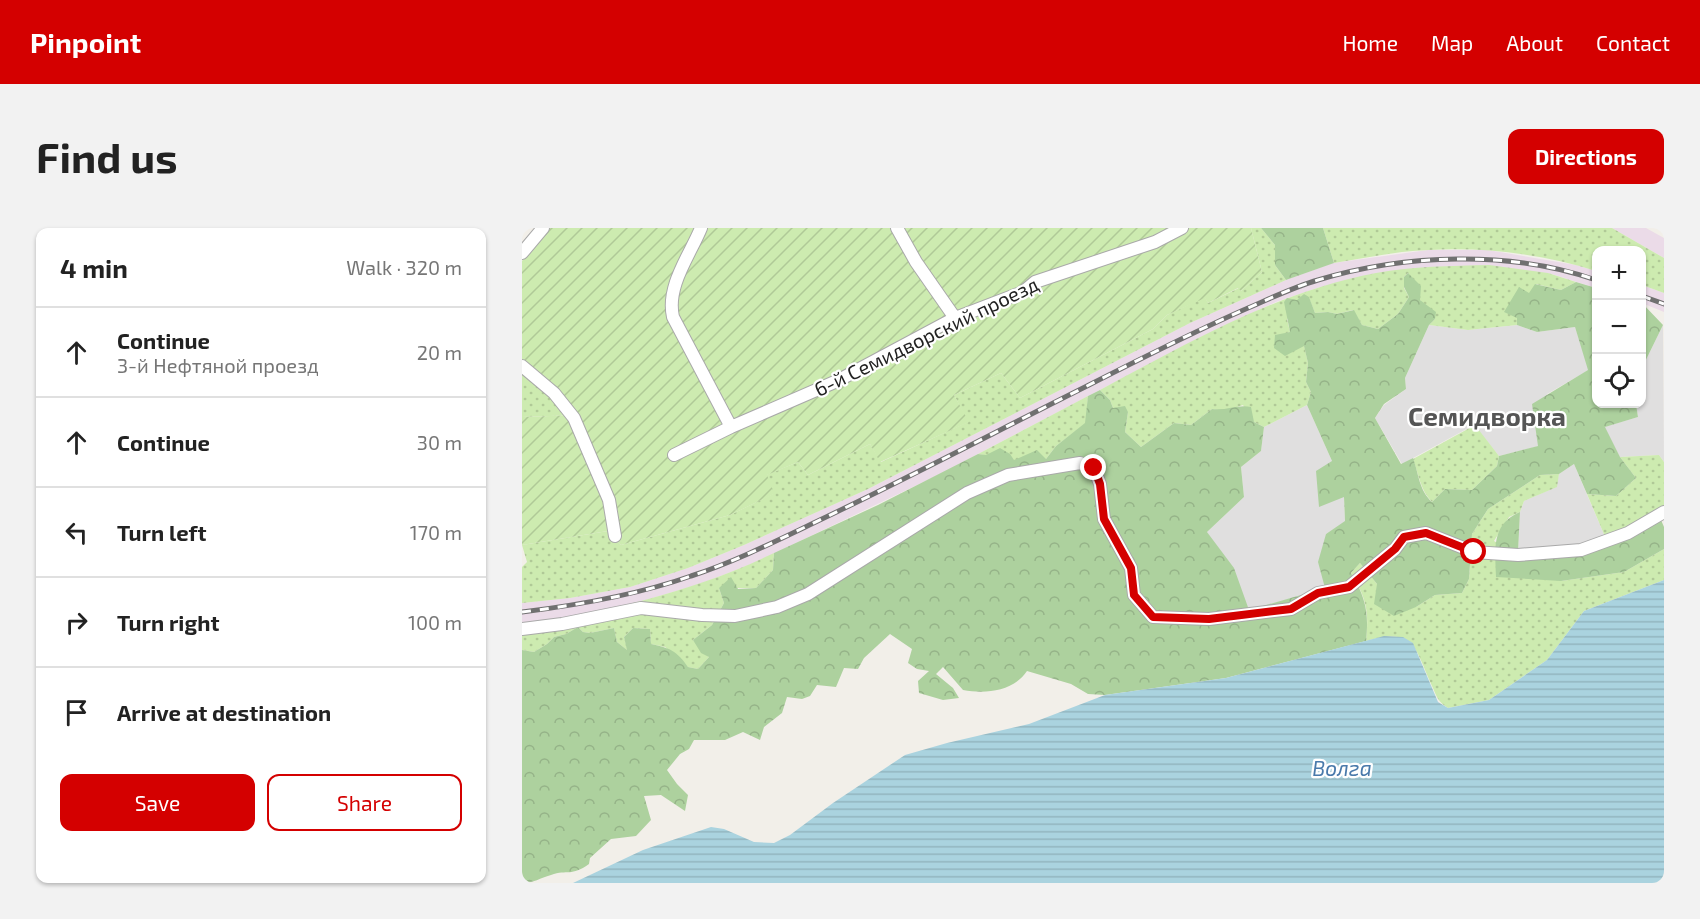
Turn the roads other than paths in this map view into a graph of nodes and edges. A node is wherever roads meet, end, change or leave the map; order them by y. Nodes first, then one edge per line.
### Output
1 (543, 228) edge
2 (701, 228) edge
3 (897, 228) edge
4 (1182, 228) edge
5 (522, 253) edge
6 (955, 318) junction
7 (522, 366) edge
8 (731, 427) junction
9 (674, 455) dead end
10 (1664, 512) edge
11 (615, 536) dead end
12 (522, 629) edge

1 - 5 street
2 - 8 street
3 - 6 street
4 - 6 street, 6-й Семидворский проезд
6 - 8 street, 6-й Семидворский проезд
7 - 11 street
8 - 9 street, 6-й Семидворский проезд
10 - 12 street

